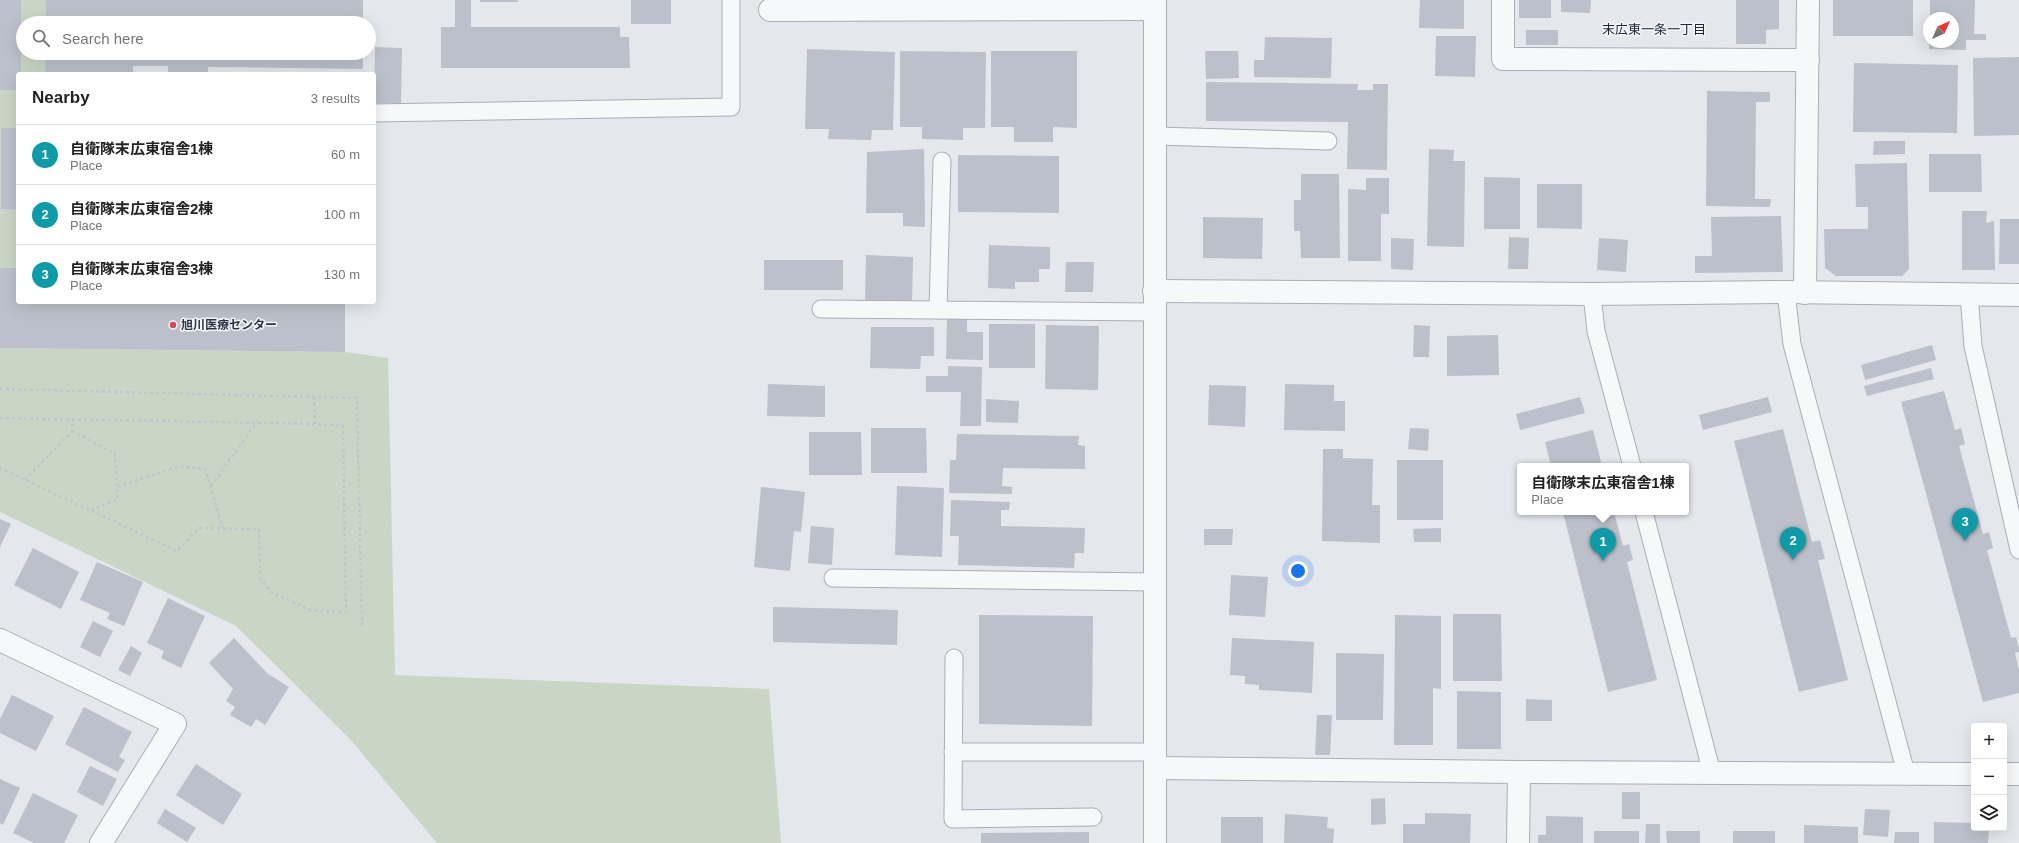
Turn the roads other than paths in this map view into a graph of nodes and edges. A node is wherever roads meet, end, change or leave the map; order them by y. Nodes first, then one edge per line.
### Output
1 (731, 0) edge
2 (1503, 0) edge
3 (1808, 0) edge
4 (1155, 4) edge
5 (770, 10) dead end
6 (1808, 60) junction
7 (376, 113) edge
8 (1156, 136) junction
9 (1328, 141) dead end
10 (942, 161) dead end
11 (1796, 292) junction
12 (1592, 294) junction
13 (1969, 294) junction
14 (2019, 295) edge
15 (1154, 301) junction
16 (822, 310) dead end
17 (938, 310) junction
18 (1631, 463) edge
19 (1645, 515) edge
20 (2019, 550) edge
21 (833, 578) dead end
22 (1155, 582) junction
23 (0, 640) edge
24 (954, 658) dead end
25 (953, 752) junction
26 (1155, 760) junction
27 (1519, 772) junction
28 (1712, 773) junction
29 (1906, 774) junction
30 (1971, 774) edge
31 (2007, 774) edge
32 (2019, 774) edge
33 (1093, 817) dead end
34 (101, 843) edge
35 (1155, 843) edge
36 (1518, 843) edge

1 - 7 lane
2 - 6 street
3 - 6 street
4 - 5 street
4 - 8 street
6 - 11 street
8 - 9 lane
8 - 15 street
10 - 17 lane
11 - 12 street
11 - 13 street
11 - 29 lane
12 - 15 street
12 - 18 lane
13 - 14 street
13 - 20 lane
15 - 17 lane
15 - 22 street
16 - 17 lane
19 - 28 lane
21 - 22 lane
22 - 26 street
23 - 34 street
24 - 25 lane
25 - 26 lane
25 - 33 lane
26 - 27 street
26 - 35 street
27 - 28 street
27 - 36 street
28 - 29 street
29 - 30 street
31 - 32 street

